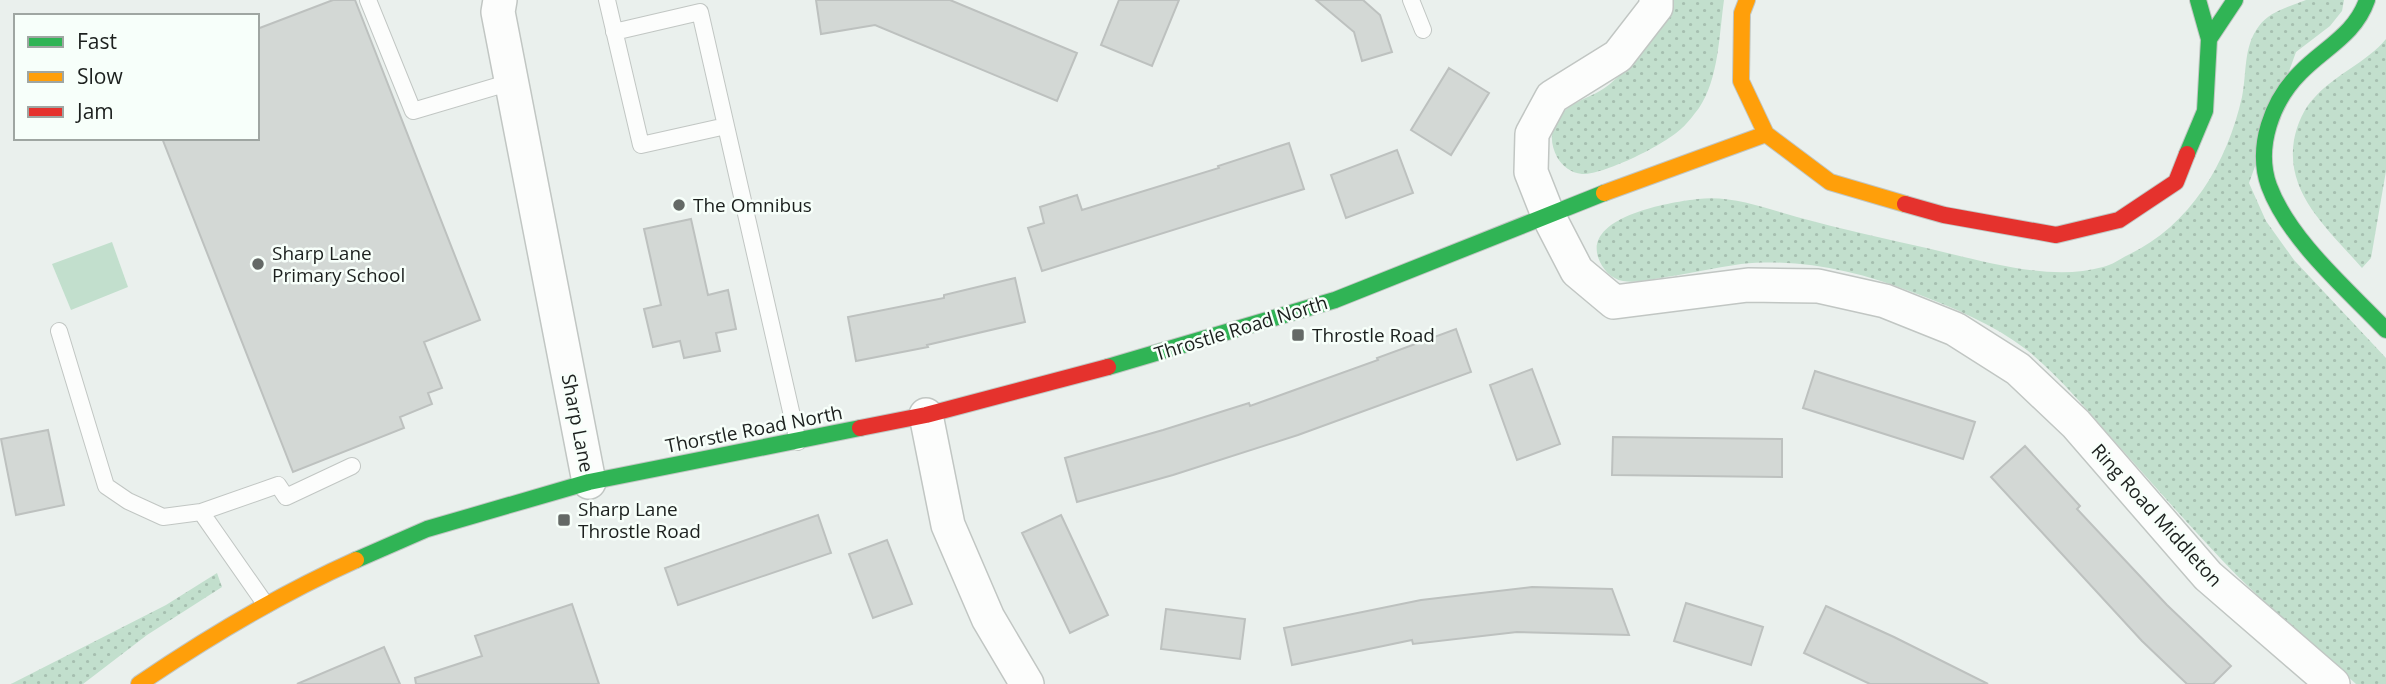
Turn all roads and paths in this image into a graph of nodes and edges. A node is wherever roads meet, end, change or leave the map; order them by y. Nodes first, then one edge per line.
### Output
1 (368, 0) edge
2 (500, 0) edge
3 (607, 0) edge
4 (1411, 0) edge
5 (1656, 0) edge
6 (1747, 0) edge
7 (2198, 0) edge
8 (2235, 0) edge
9 (2368, 0) edge
10 (1423, 30) dead end
11 (614, 32) junction
12 (2209, 39) junction
13 (511, 82) junction
14 (726, 126) junction
15 (1766, 134) junction
16 (1548, 215) junction
17 (2386, 330) edge
18 (60, 331) dead end
19 (926, 415) junction
20 (798, 442) junction
21 (352, 466) dead end
22 (589, 482) junction
23 (201, 512) junction
24 (266, 605) junction
25 (139, 684) edge
26 (1027, 684) edge
27 (2333, 684) edge

1 - 13 lane
2 - 13 street, Sharp Lane
3 - 11 lane
4 - 10 lane
5 - 16 street
6 - 15 street
7 - 12 street
8 - 12 street
9 - 17 street
11 - 14 lane
11 - 14 lane
12 - 15 street
13 - 22 street, Sharp Lane
14 - 20 lane
15 - 16 street, Throstle Road North
16 - 19 street, Throstle Road North
16 - 27 street, Ring Road Middleton
18 - 23 lane
19 - 20 street, Thorstle Road North
19 - 26 street
20 - 22 street, Thorstle Road North
21 - 23 lane
22 - 24 street, Sharp Lane
23 - 24 lane
24 - 25 street, Sharp Lane

